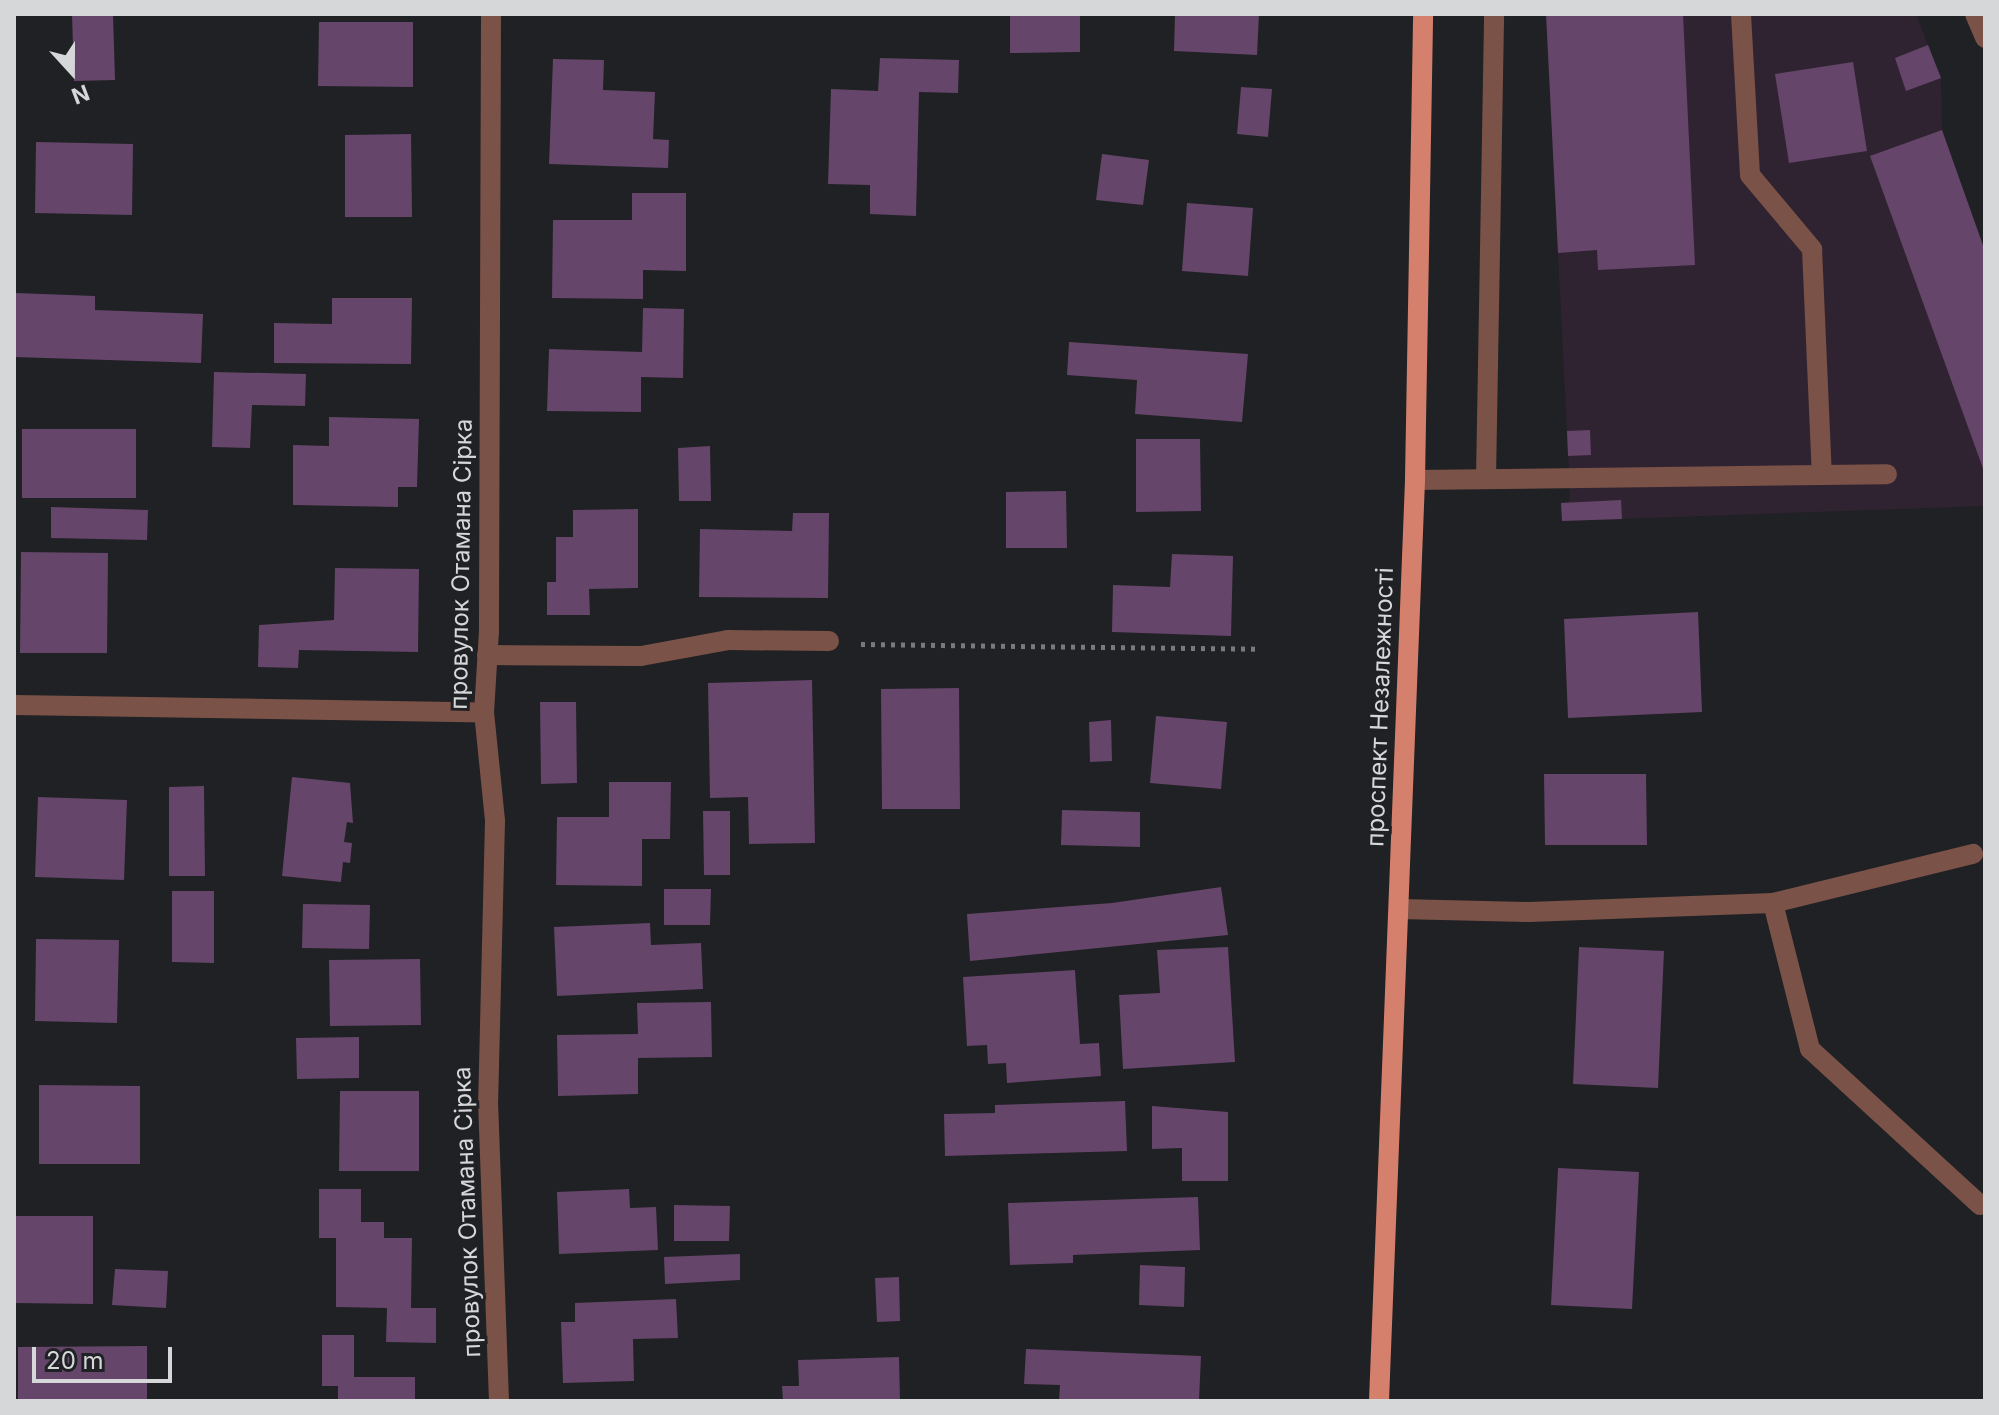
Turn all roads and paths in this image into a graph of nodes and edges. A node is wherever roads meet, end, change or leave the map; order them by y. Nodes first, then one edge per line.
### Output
1 (491, 14) edge
2 (1423, 14) edge
3 (1494, 14) edge
4 (1741, 14) edge
5 (1887, 474) dead end
6 (1822, 475) junction
7 (1486, 479) junction
8 (1415, 480) junction
9 (829, 641) joint
10 (1260, 649) dead end
11 (487, 655) junction
12 (14, 705) edge
13 (484, 712) junction
14 (1973, 854) dead end
15 (1773, 903) junction
16 (1399, 909) junction
17 (1980, 1205) dead end
18 (499, 1401) edge
19 (1379, 1401) edge

1 - 11 street, провулок Отамана Сірка
2 - 8 main road, проспект Незалежності
3 - 7 street
4 - 6 street
5 - 6 street
6 - 7 street
7 - 8 street
8 - 16 main road, проспект Незалежності
9 - 10 path
9 - 11 street
11 - 13 street, провулок Отамана Сірка
12 - 13 street
13 - 18 street, провулок Отамана Сірка
14 - 15 street
15 - 16 street
15 - 17 street
16 - 19 main road, проспект Незалежності

